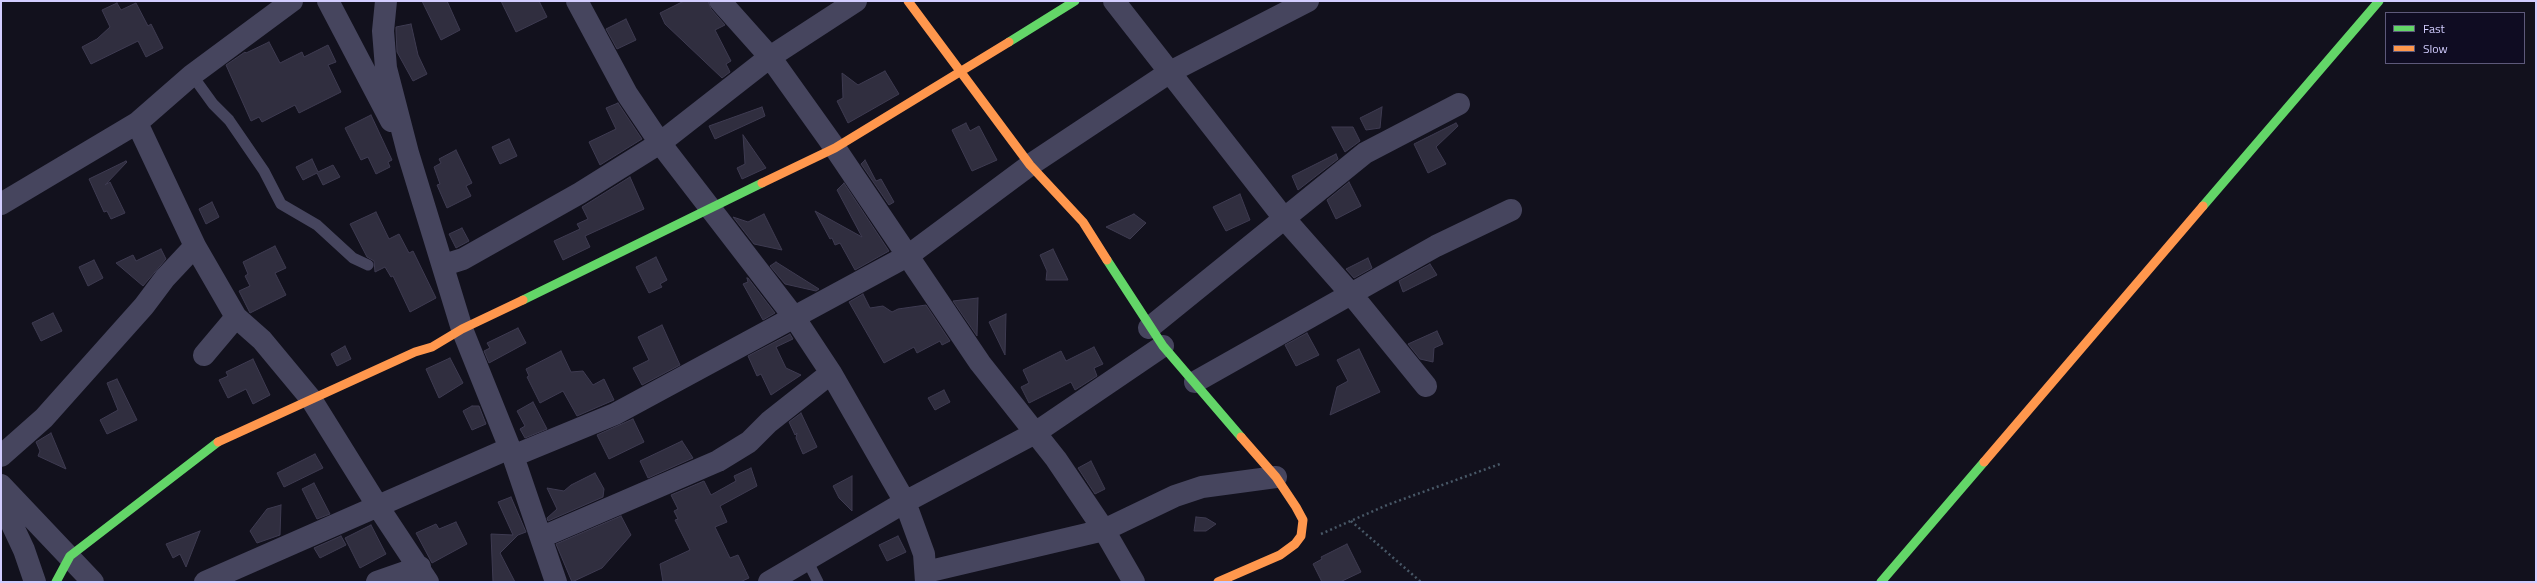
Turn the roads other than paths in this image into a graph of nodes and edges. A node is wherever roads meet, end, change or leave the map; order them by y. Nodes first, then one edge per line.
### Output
1 (292, 1) edge
2 (328, 1) edge
3 (386, 1) edge
4 (577, 1) edge
5 (720, 1) edge
6 (856, 1) edge
7 (908, 1) edge
8 (1075, 1) edge
9 (1114, 1) edge
10 (1308, 1) edge
11 (2379, 1) edge
12 (770, 57) junction
13 (959, 71) junction
14 (1170, 72) junction
15 (192, 75) junction
16 (1459, 104) dead end
17 (137, 123) junction
18 (660, 143) junction
19 (835, 148) junction
20 (408, 153) junction
21 (1030, 165) junction
22 (1, 204) edge
23 (710, 210) junction
24 (1511, 210) dead end
25 (1284, 217) junction
26 (195, 246) junction
27 (909, 255) junction
28 (368, 265) dead end
29 (444, 265) junction
30 (1352, 295) junction
31 (236, 317) junction
32 (794, 318) junction
33 (1149, 328) junction
34 (462, 329) junction
35 (1163, 346) junction
36 (204, 355) dead end
37 (831, 373) junction
38 (1195, 382) junction
39 (1426, 386) dead end
40 (311, 399) junction
41 (1035, 433) junction
42 (512, 452) junction
43 (1, 456) edge
44 (1276, 477) junction
45 (1, 485) edge
46 (1, 501) edge
47 (905, 502) junction
48 (377, 505) junction
49 (1104, 530) junction
50 (542, 537) junction
51 (70, 556) junction
52 (807, 560) junction
53 (424, 575) edge
54 (926, 577) edge
55 (35, 582) edge
56 (56, 582) edge
57 (93, 582) edge
58 (205, 582) edge
59 (377, 582) edge
60 (556, 582) edge
61 (769, 582) edge
62 (818, 582) edge
63 (1134, 582) edge
64 (1218, 582) edge
65 (1881, 582) edge

1 - 15 street
2 - 20 street
3 - 20 street
4 - 18 street
5 - 12 street
6 - 12 street
7 - 13 street
8 - 13 street
9 - 14 street
10 - 14 street
11 - 65 street
12 - 18 street
12 - 19 street
13 - 19 street
13 - 21 street
14 - 21 street
14 - 25 street
15 - 17 street
15 - 28 lane
16 - 25 street
17 - 22 street
17 - 26 street
18 - 23 street
18 - 29 street
19 - 23 street
19 - 27 street
20 - 29 street
21 - 27 street
21 - 33 street
23 - 32 street
23 - 34 street
24 - 30 street
25 - 30 street
25 - 33 street
26 - 31 street
26 - 43 street
27 - 32 street
27 - 41 street
29 - 34 street
30 - 38 street
30 - 39 street
31 - 36 street
31 - 40 street
32 - 37 street
32 - 42 street
33 - 35 street
34 - 40 street
34 - 42 street
35 - 38 street
35 - 41 street
37 - 47 street
37 - 50 street
38 - 44 street
40 - 48 street
40 - 51 street
41 - 47 street
41 - 49 street
42 - 48 street
42 - 50 street
44 - 49 street
44 - 64 street
45 - 51 street
46 - 55 street
47 - 52 street
47 - 54 street
48 - 53 street
48 - 58 street
49 - 54 street
49 - 63 street
50 - 60 street
51 - 56 street
51 - 57 street
52 - 61 street
52 - 62 lane
53 - 59 street

